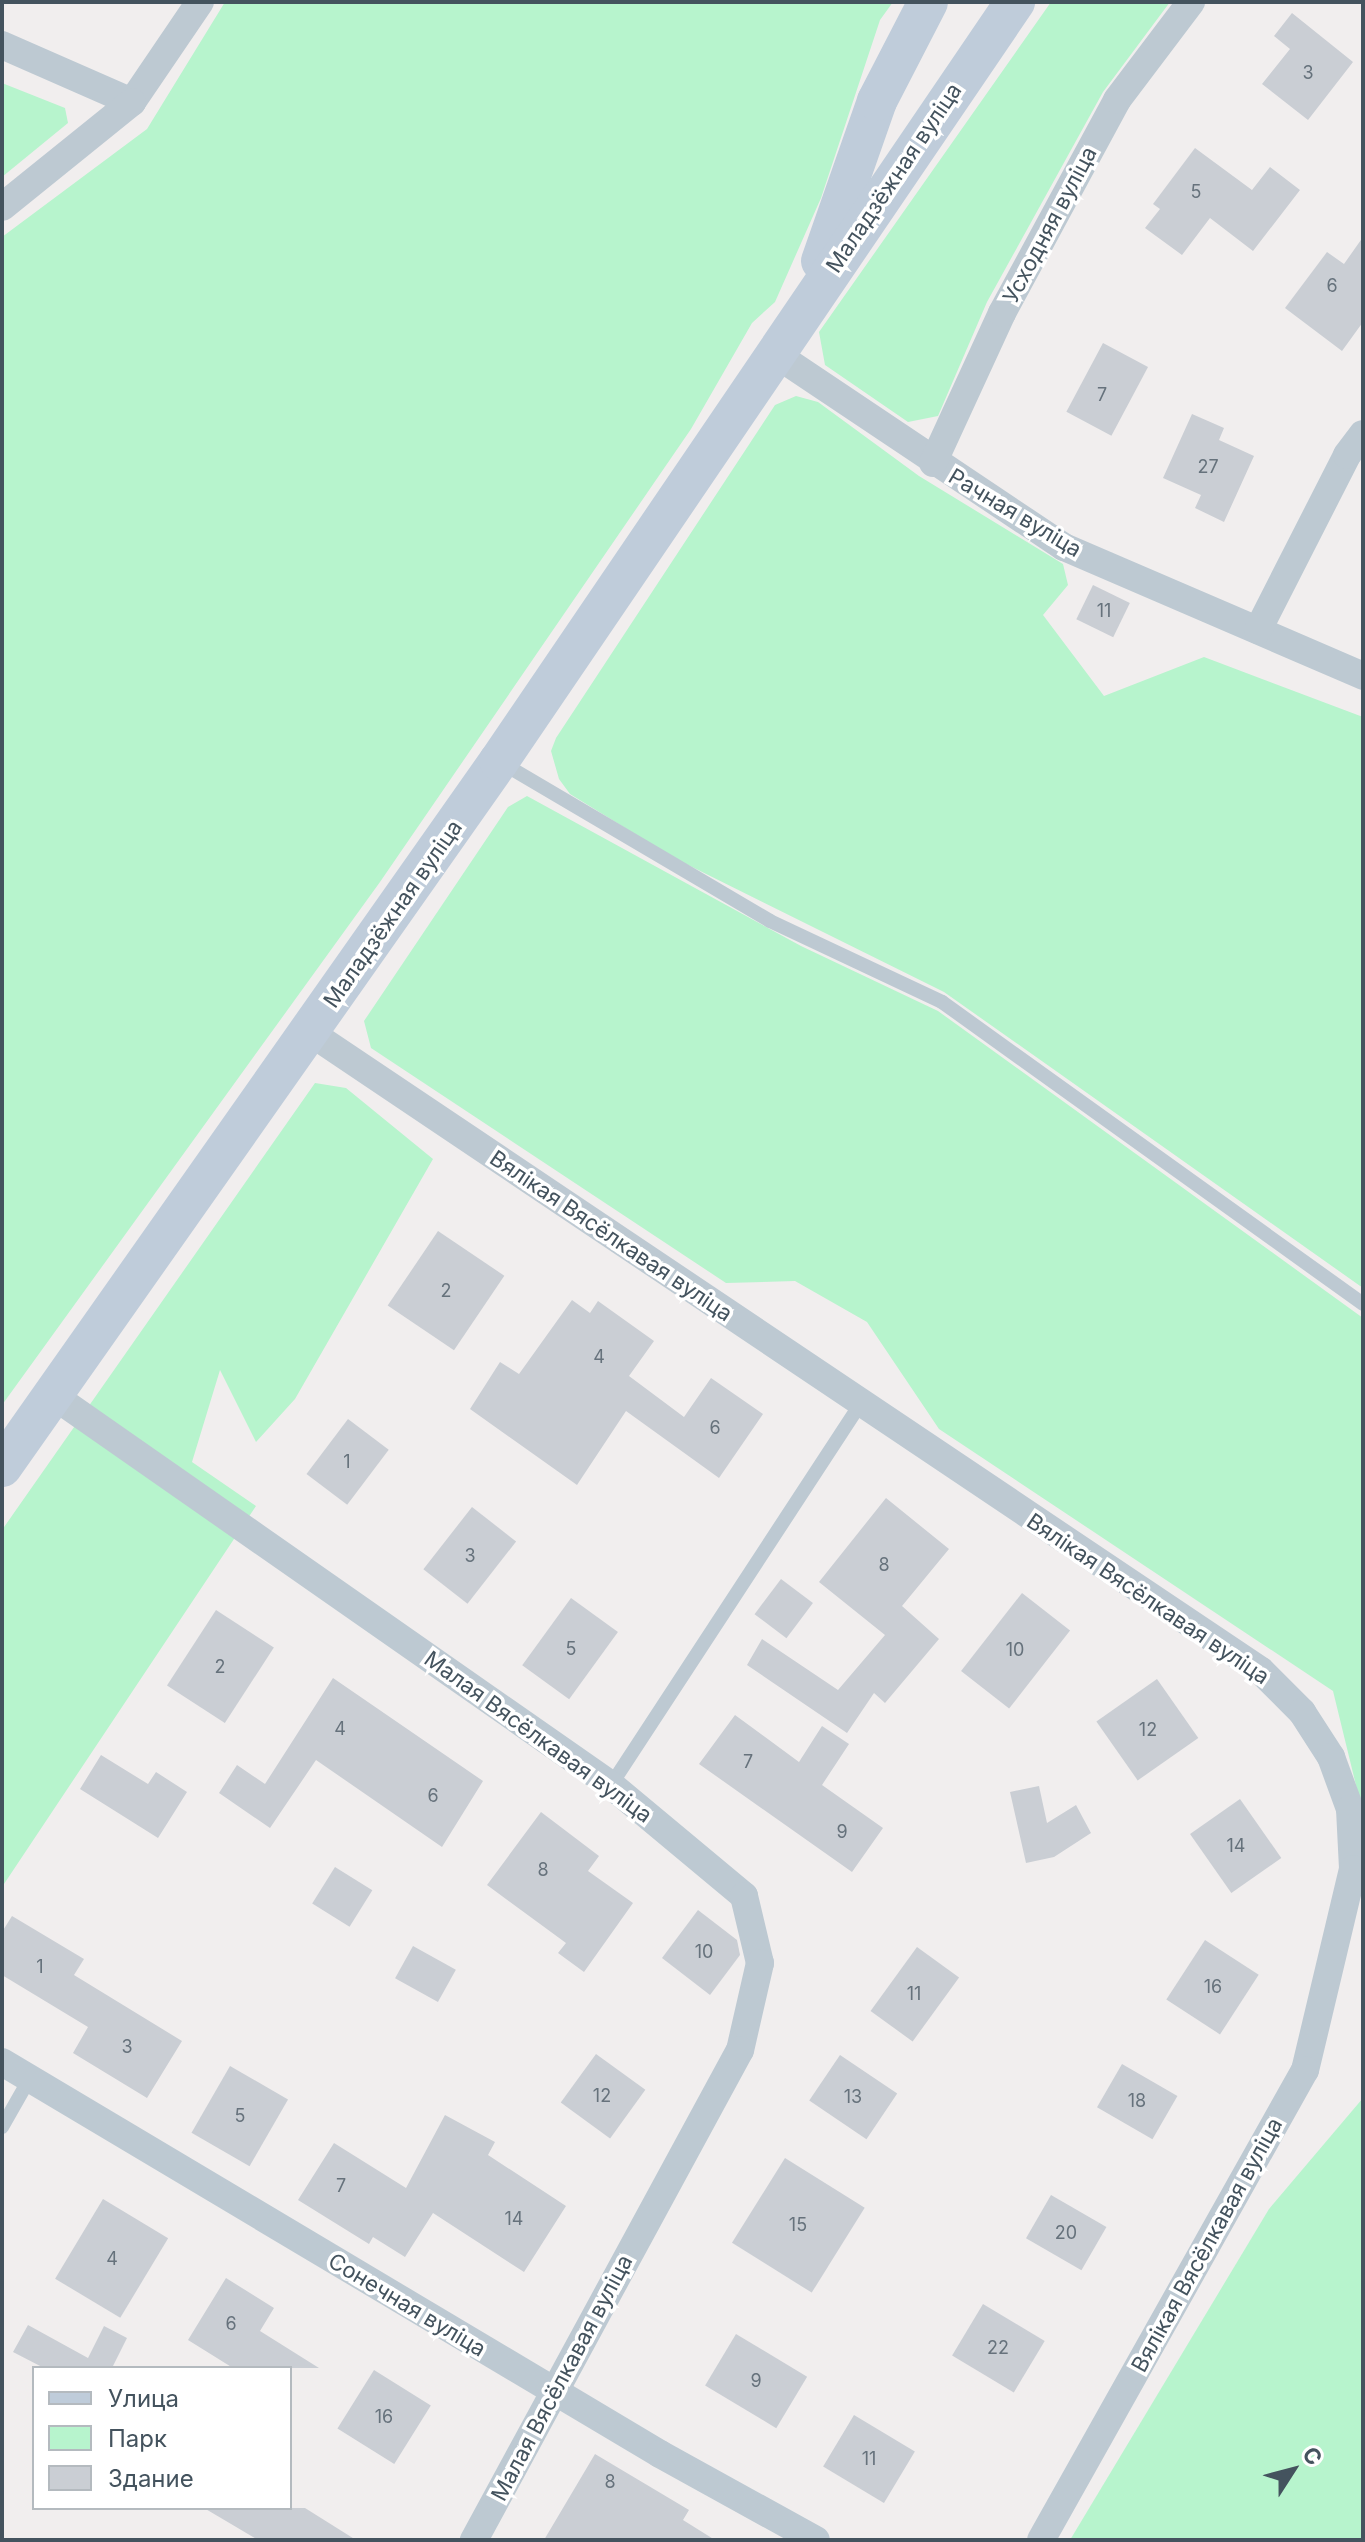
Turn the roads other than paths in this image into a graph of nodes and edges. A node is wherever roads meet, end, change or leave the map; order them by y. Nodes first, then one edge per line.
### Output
1 (200, 2) edge
2 (928, 2) edge
3 (1015, 2) edge
4 (1191, 2) edge
5 (2, 45) edge
6 (132, 102) junction
7 (2, 207) edge
8 (774, 353) junction
9 (1363, 434) edge
10 (933, 463) junction
11 (1258, 630) junction
12 (1363, 676) edge
13 (499, 761) junction
14 (311, 1033) junction
15 (1363, 1304) edge
16 (54, 1396) junction
17 (860, 1404) junction
18 (2, 1467) edge
19 (611, 1785) junction
20 (2, 2062) edge
21 (30, 2078) junction
22 (2, 2127) edge
23 (553, 2392) junction
24 (474, 2540) edge
25 (816, 2540) edge
26 (1041, 2540) edge

1 - 6 street
2 - 8 main road, Маладзёжная вуліца
3 - 8 main road, Маладзёжная вуліца
4 - 10 street, Усходняя вуліца
5 - 6 street
6 - 7 street
8 - 10 street, Рачная вуліца
8 - 13 main road, Маладзёжная вуліца
9 - 11 street
10 - 11 street, Рачная вуліца
11 - 12 street, Рачная вуліца
13 - 14 main road, Маладзёжная вуліца
13 - 15 lane
14 - 16 main road, Маладзёжная вуліца
14 - 17 street, Вялікая Вясёлкавая вуліца
16 - 18 main road, Маладзёжная вуліца
16 - 19 street, Малая Вясёлкавая вуліца
17 - 19 lane
17 - 26 street, Вялікая Вясёлкавая вуліца
19 - 23 street, Малая Вясёлкавая вуліца
20 - 21 street, Сонечная вуліца
21 - 22 lane
21 - 23 street, Сонечная вуліца
23 - 24 street, Малая Вясёлкавая вуліца
23 - 25 street, Сонечная вуліца

